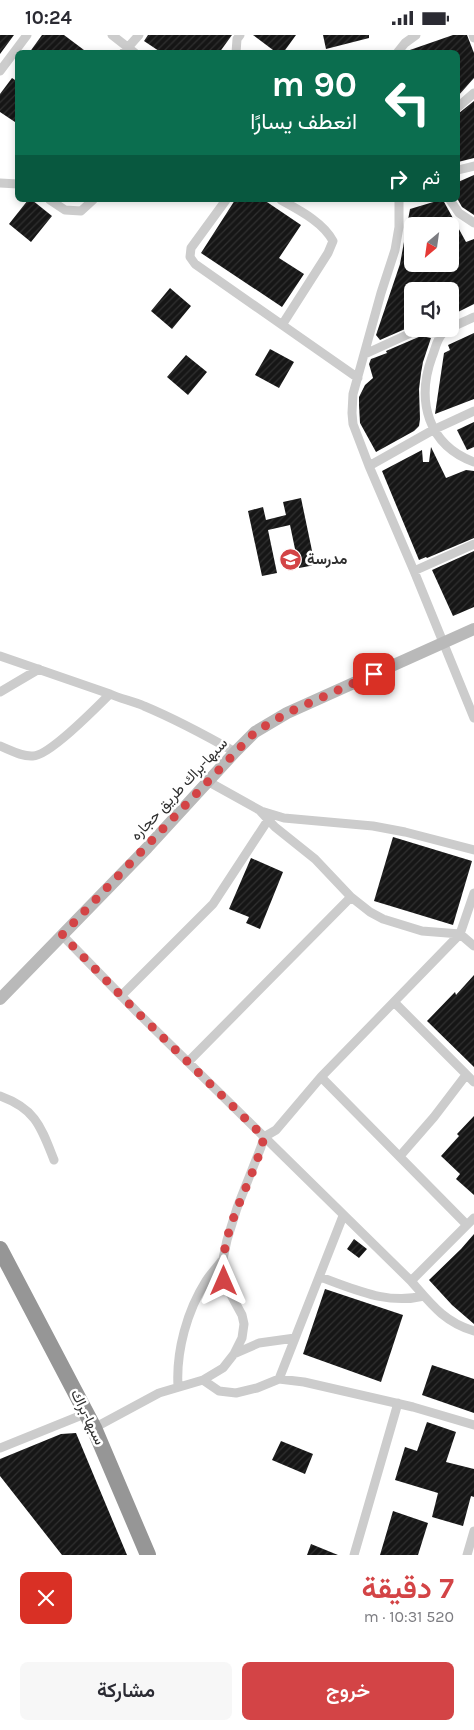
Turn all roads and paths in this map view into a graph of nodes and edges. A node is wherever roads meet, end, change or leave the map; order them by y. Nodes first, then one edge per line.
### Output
1 (27, 35) edge
2 (112, 35) edge
3 (138, 35) edge
4 (240, 35) edge
5 (416, 35) edge
6 (16, 50) edge
7 (128, 50) edge
8 (130, 50) edge
9 (236, 50) edge
10 (399, 50) edge
11 (15, 51) edge
12 (0, 71) edge
13 (474, 93) edge
14 (460, 105) edge
15 (474, 165) edge
16 (460, 168) edge
17 (0, 183) edge
18 (15, 185) edge
19 (53, 202) edge
20 (91, 202) edge
21 (225, 202) edge
22 (284, 202) edge
23 (399, 202) edge
24 (451, 202) edge
25 (474, 223) edge
26 (474, 317) edge
27 (282, 325) junction
28 (459, 325) edge
29 (404, 336) edge
30 (441, 337) edge
31 (365, 354) junction
32 (358, 378) junction
33 (474, 411) edge
34 (433, 430) junction
35 (474, 462) edge
36 (369, 466) junction
37 (474, 544) edge
38 (414, 571) junction
39 (474, 629) edge
40 (444, 643) junction
41 (0, 656) edge
42 (39, 669) junction
43 (0, 692) edge
44 (110, 694) junction
45 (474, 718) edge
46 (0, 746) edge
47 (236, 752) junction
48 (209, 782) junction
49 (261, 811) junction
50 (268, 820) junction
51 (474, 851) edge
52 (474, 893) edge
53 (352, 897) junction
54 (460, 934) junction
55 (62, 935) junction
56 (474, 947) edge
57 (122, 996) junction
58 (0, 999) edge
59 (394, 1002) junction
60 (188, 1063) junction
61 (466, 1075) junction
62 (321, 1077) junction
63 (474, 1082) edge
64 (0, 1096) edge
65 (264, 1137) junction
66 (400, 1156) junction
67 (54, 1160) dead end
68 (343, 1216) junction
69 (471, 1221) edge
70 (0, 1249) edge
71 (223, 1259) junction
72 (0, 1267) edge
73 (320, 1277) junction
74 (411, 1281) junction
75 (17, 1284) junction
76 (424, 1296) junction
77 (474, 1331) edge
78 (294, 1338) junction
79 (234, 1354) junction
80 (278, 1379) junction
81 (203, 1380) junction
82 (178, 1386) junction
83 (398, 1403) junction
84 (87, 1413) junction
85 (474, 1425) edge
86 (94, 1428) junction
87 (0, 1448) edge
88 (474, 1531) edge
89 (148, 1555) edge
90 (354, 1555) edge
91 (467, 1555) edge

1 - 6 street
2 - 7 street
3 - 8 street
4 - 9 street
5 - 10 street
11 - 12 street
13 - 14 street
15 - 16 street
17 - 18 street
19 - 20 street
21 - 27 street
22 - 27 street
23 - 31 street
24 - 25 street
26 - 28 street
27 - 32 street
29 - 31 street
30 - 34 street
31 - 32 street
32 - 36 street
33 - 34 street
34 - 35 street
34 - 36 street
36 - 38 street
37 - 38 street
38 - 40 street
39 - 40 main road, سبها-براك طريق حجاره
40 - 45 street
40 - 47 main road, سبها-براك طريق حجاره
41 - 42 street
42 - 43 street
42 - 44 street
44 - 46 street
44 - 47 street
47 - 48 main road, سبها-براك طريق حجاره
48 - 49 street
48 - 55 main road, سبها-براك طريق حجاره
49 - 50 street
49 - 51 street
50 - 53 street
50 - 57 street
52 - 54 street
53 - 54 street
53 - 60 street
54 - 56 street
54 - 59 street
55 - 57 street
55 - 58 main road, سبها-براك طريق حجاره
57 - 60 street
59 - 61 street
59 - 62 street
60 - 65 street
61 - 63 street
61 - 66 street
62 - 65 street
62 - 66 street
64 - 67 street
65 - 68 street
65 - 71 street
66 - 69 street
68 - 73 street
68 - 74 street
69 - 74 street
70 - 75 highway, سبها-براك
71 - 79 street
71 - 82 street
72 - 75 highway, سبها-براك
73 - 76 street
73 - 78 street
74 - 76 street
75 - 84 highway, سبها-براك
76 - 77 street
78 - 79 street
78 - 80 street
79 - 81 street
80 - 81 street
80 - 83 street
81 - 82 street
82 - 86 street
83 - 85 street
83 - 90 street
84 - 86 highway, سبها-براك
84 - 87 street
86 - 89 highway, سبها-براك
88 - 91 street

